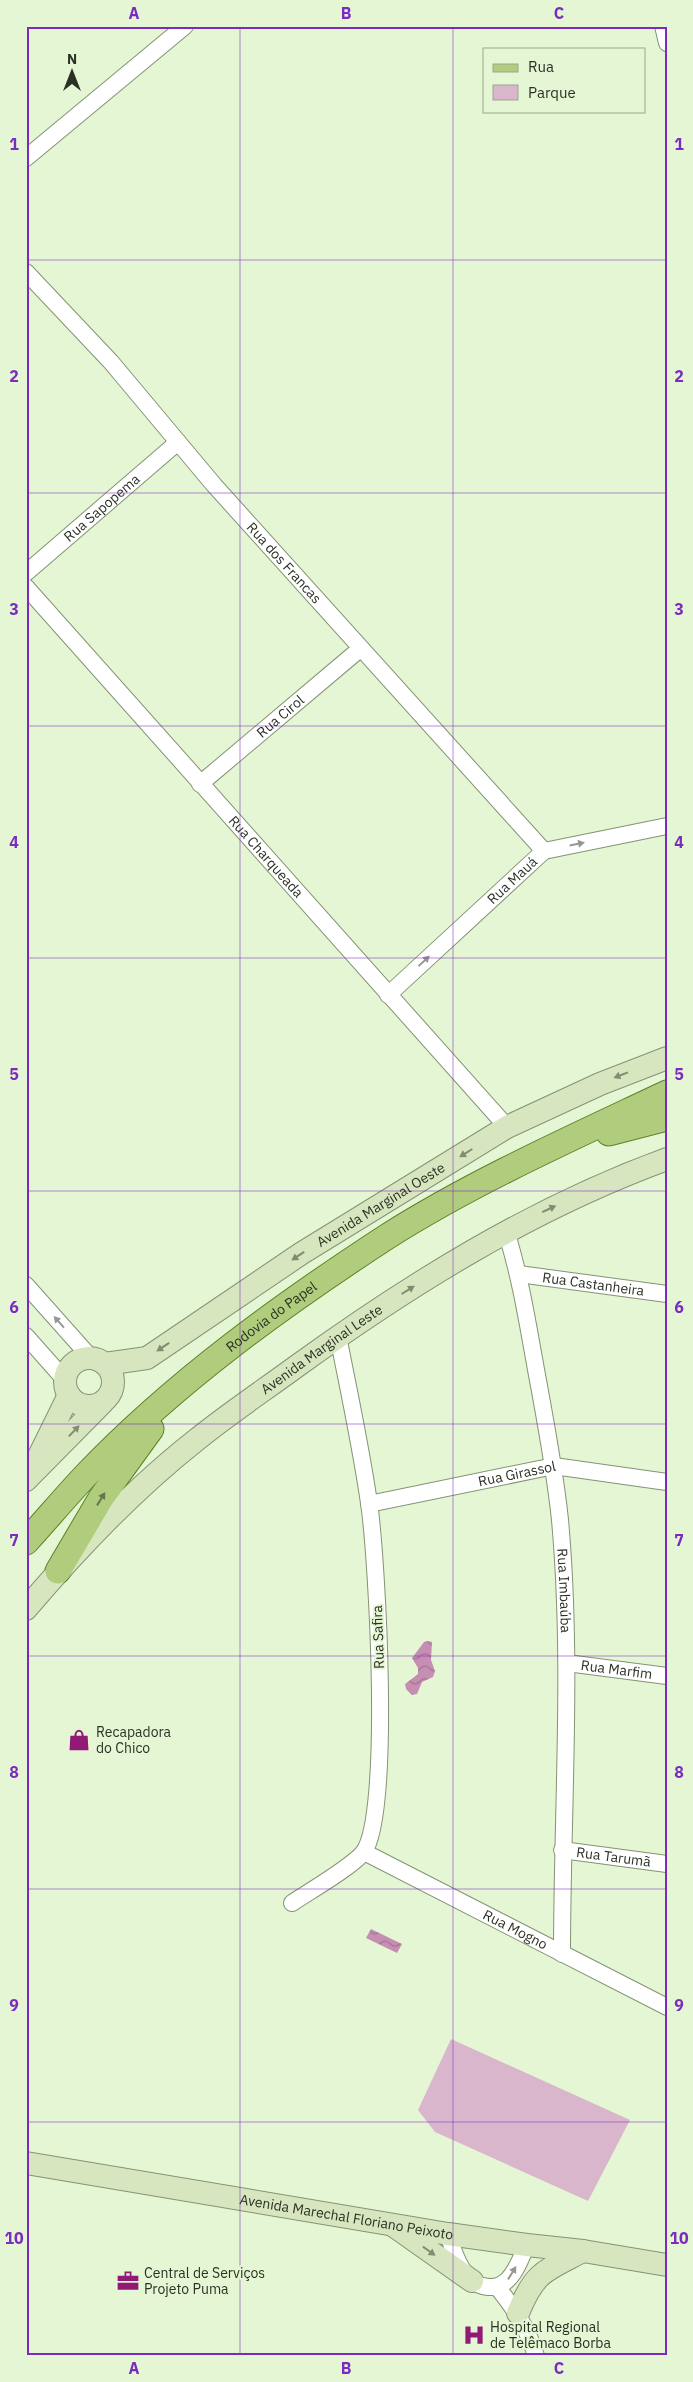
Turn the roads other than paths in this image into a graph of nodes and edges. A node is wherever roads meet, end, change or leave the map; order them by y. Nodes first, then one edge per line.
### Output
1 (185, 26) edge
2 (663, 26) edge
3 (667, 43) edge
4 (26, 158) edge
5 (26, 272) edge
6 (178, 442) junction
7 (26, 573) edge
8 (26, 586) edge
9 (360, 649) junction
10 (200, 784) junction
11 (667, 826) edge
12 (544, 851) junction
13 (388, 995) junction
14 (667, 1058) edge
15 (667, 1093) edge
16 (667, 1118) edge
17 (507, 1127) junction
18 (556, 1146) junction
19 (667, 1159) edge
20 (506, 1232) junction
21 (519, 1274) junction
22 (26, 1285) edge
23 (667, 1294) edge
24 (26, 1336) edge
25 (338, 1336) junction
26 (98, 1361) junction
27 (67, 1388) junction
28 (177, 1391) junction
29 (102, 1403) junction
30 (554, 1466) junction
31 (27, 1479) edge
32 (667, 1482) edge
33 (369, 1504) junction
34 (26, 1542) edge
35 (58, 1571) junction
36 (26, 1609) edge
37 (567, 1663) junction
38 (667, 1676) edge
39 (562, 1850) junction
40 (364, 1852) junction
41 (667, 1864) edge
42 (292, 1903) dead end
43 (562, 1954) junction
44 (667, 2007) edge
45 (26, 2162) edge
46 (389, 2222) junction
47 (448, 2234) junction
48 (527, 2245) junction
49 (583, 2250) junction
50 (667, 2265) edge
51 (472, 2281) junction
52 (498, 2287) junction
53 (518, 2313) junction
54 (536, 2356) edge

1 - 4 street
2 - 3 street
5 - 6 street, Rua dos Francas
6 - 7 street, Rua Sapopema
6 - 9 street, Rua dos Francas
8 - 10 street, Rua Charqueada
9 - 10 street, Rua Cirol
9 - 12 street, Rua dos Francas
10 - 13 street, Rua Charqueada
12 -> 11 street, Rua Mauá
13 -> 12 street, Rua Mauá
13 - 17 street, Rua Charqueada
14 -> 17 main road, Avenida Marginal Oeste
15 - 18 main road, Rodovia do Papel
16 - 18 main road, Rodovia do Papel
17 -> 26 main road, Avenida Marginal Oeste
18 - 28 main road, Rodovia do Papel
20 -> 19 main road, Avenida Marginal Leste
20 - 21 street, Rua Imbaúba
25 -> 20 main road, Avenida Marginal Leste
21 - 23 street, Rua Castanheira
21 - 30 street, Rua Imbaúba
26 -> 22 street
24 - 27 street
25 - 33 street, Rua Safira
25 - 35 main road, Avenida Marginal Leste
26 - 27 main road, Avenida Marginal Oeste
26 - 29 main road, Avenida Marginal Oeste
27 - 29 main road
27 - 31 main road, Avenida Marginal Oeste
28 - 34 main road, Rodovia do Papel
35 -> 28 main road
31 -> 29 main road, Avenida Marginal Oeste
30 - 32 street, Rua Girassol
30 - 33 street, Rua Girassol
30 - 37 street, Rua Imbaúba
33 - 40 street, Rua Safira
35 - 36 main road, Avenida Marginal Leste
37 - 38 street, Rua Marfim
37 - 39 street, Rua Imbaúba
39 - 41 street, Rua Tarumã
39 - 43 street, Rua Imbaúba
40 - 42 street
40 - 43 street, Rua Mogno
43 - 44 street, Rua Mogno
45 - 46 main road, Avenida Marechal Floriano Peixoto
46 - 47 main road, Avenida Marechal Floriano Peixoto
46 -> 51 main road
47 - 48 main road, Avenida Marechal Floriano Peixoto
47 - 51 street
48 - 49 main road, Avenida Marechal Floriano Peixoto
52 -> 48 street
49 - 50 main road, Avenida Marechal Floriano Peixoto
49 - 53 main road
51 - 52 street
52 - 53 street
53 - 54 street

